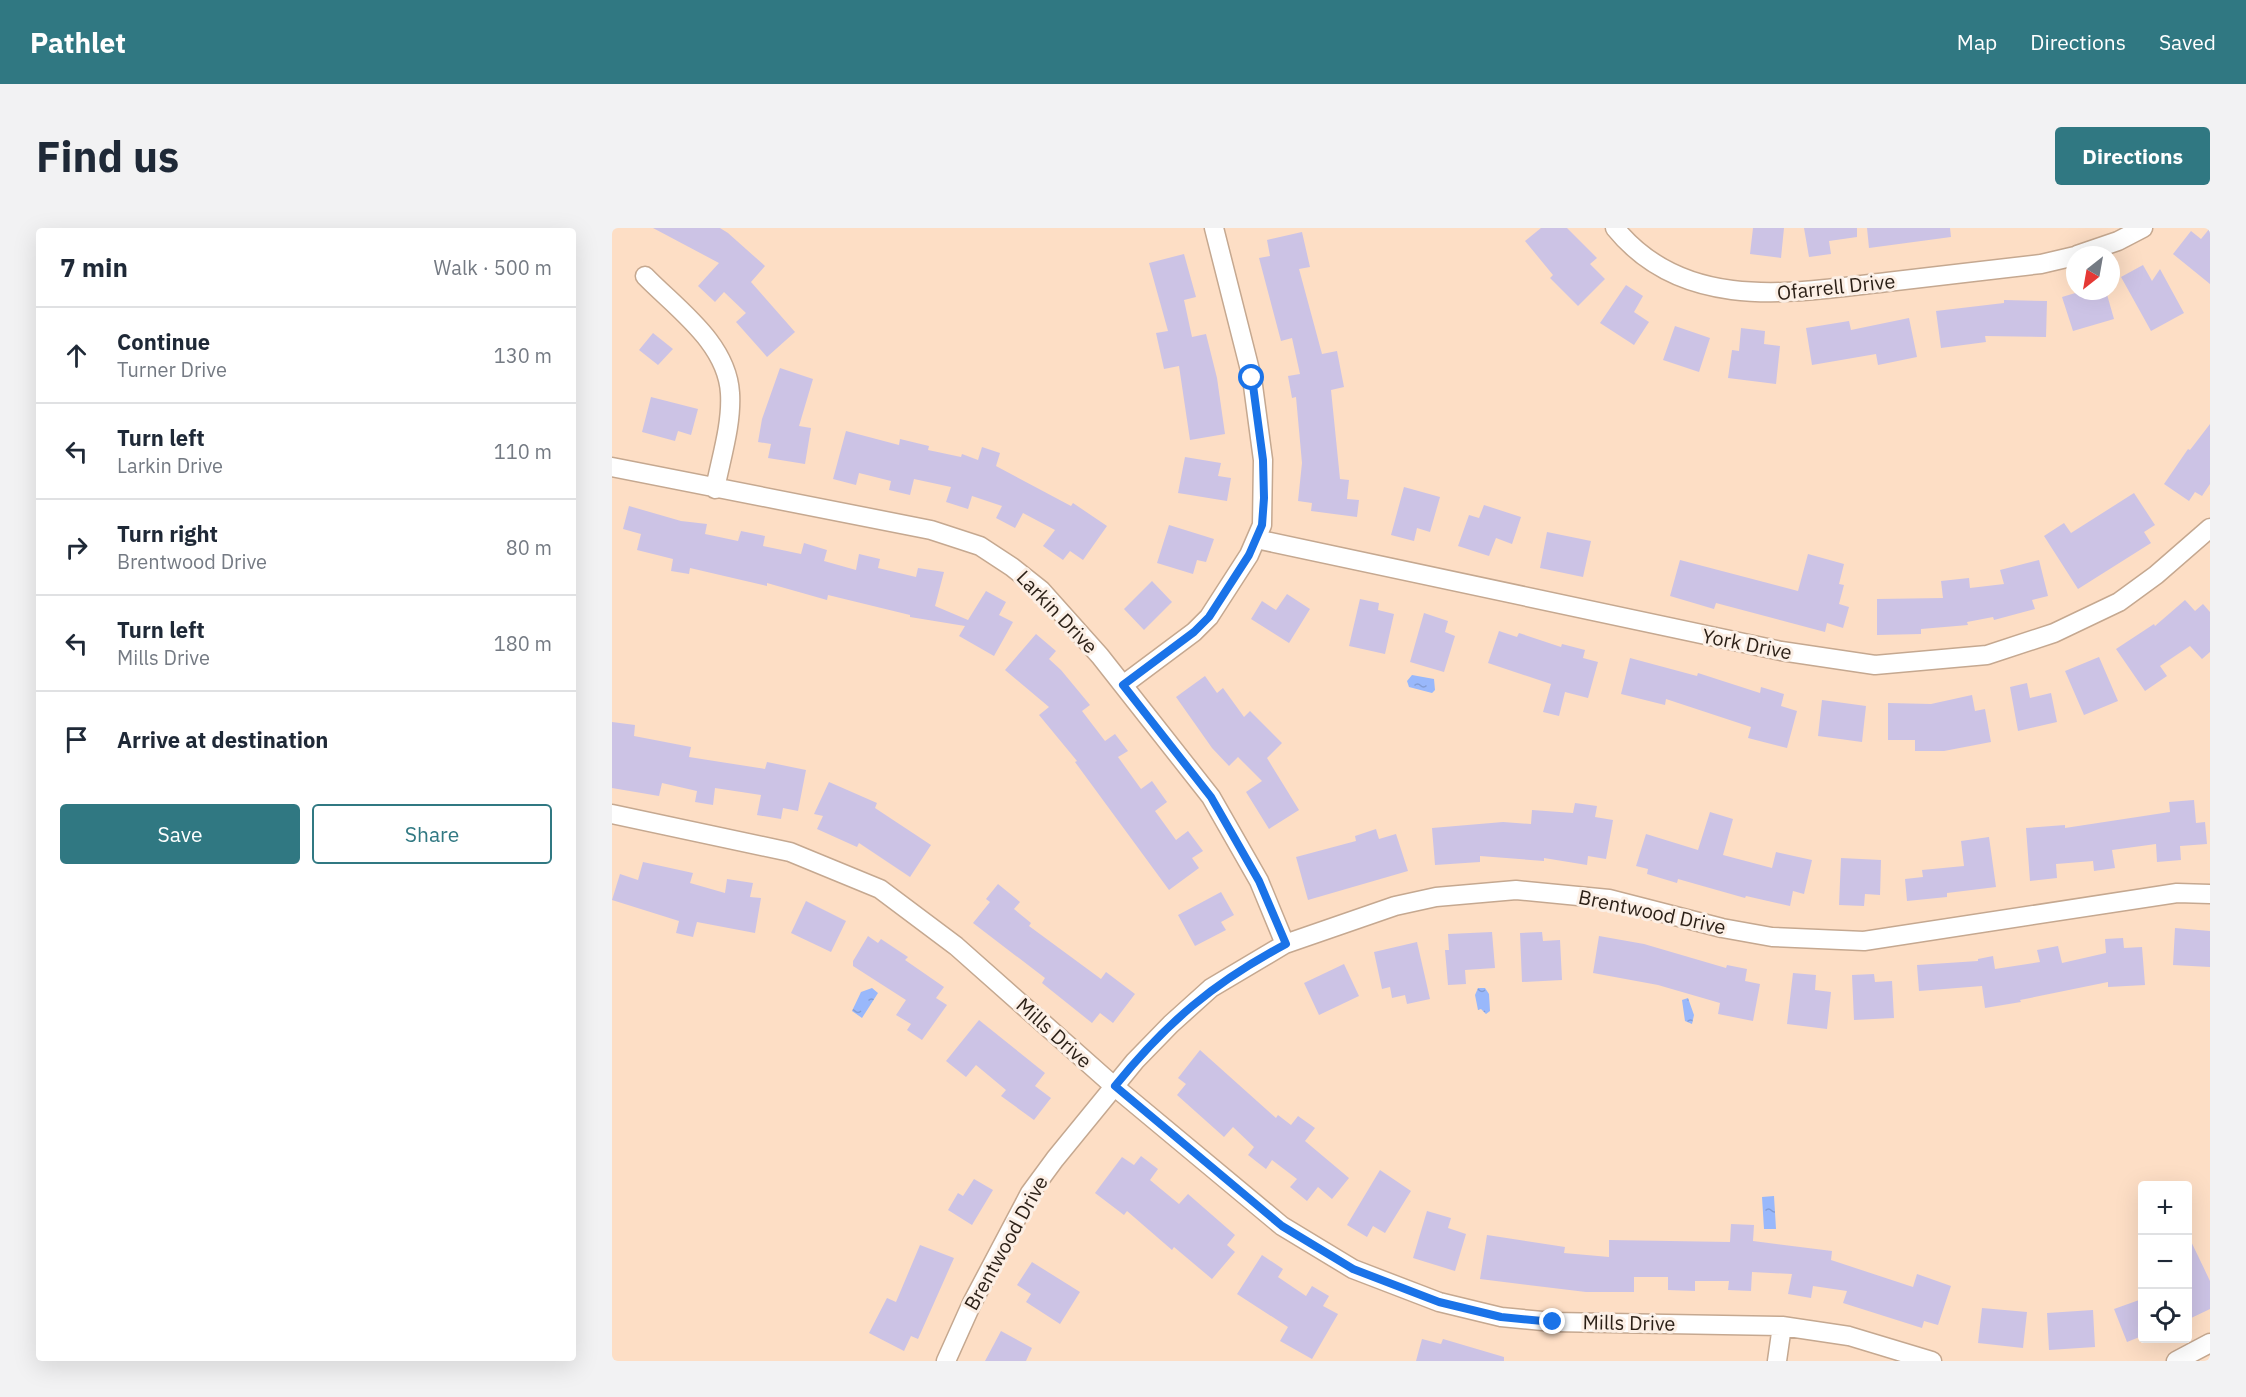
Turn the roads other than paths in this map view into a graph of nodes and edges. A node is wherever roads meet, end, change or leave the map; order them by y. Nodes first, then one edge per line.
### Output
1 (1214, 228) edge
2 (1615, 228) edge
3 (2142, 228) edge
4 (2103, 246) edge
5 (2066, 258) edge
6 (645, 276) dead end
7 (612, 467) edge
8 (716, 489) junction
9 (2210, 528) edge
10 (1256, 539) junction
11 (1123, 685) junction
12 (612, 814) edge
13 (2210, 894) edge
14 (1286, 944) junction
15 (1115, 1086) junction
16 (1782, 1326) junction
17 (2210, 1342) edge
18 (946, 1361) edge
19 (1777, 1361) edge
20 (1932, 1361) edge
21 (2176, 1361) edge

1 - 10 street
2 - 5 street, Ofarrell Drive
3 - 4 street, Ofarrell Drive
6 - 8 street
7 - 8 street, Larkin Drive
8 - 11 street, Larkin Drive
9 - 10 street, York Drive
10 - 11 street
11 - 14 street, Larkin Drive
12 - 15 street, Mills Drive
13 - 14 street, Brentwood Drive
14 - 15 street, Brentwood Drive
15 - 16 street, Mills Drive
15 - 18 street, Brentwood Drive
16 - 19 street
16 - 20 street, Mills Drive
17 - 21 street

